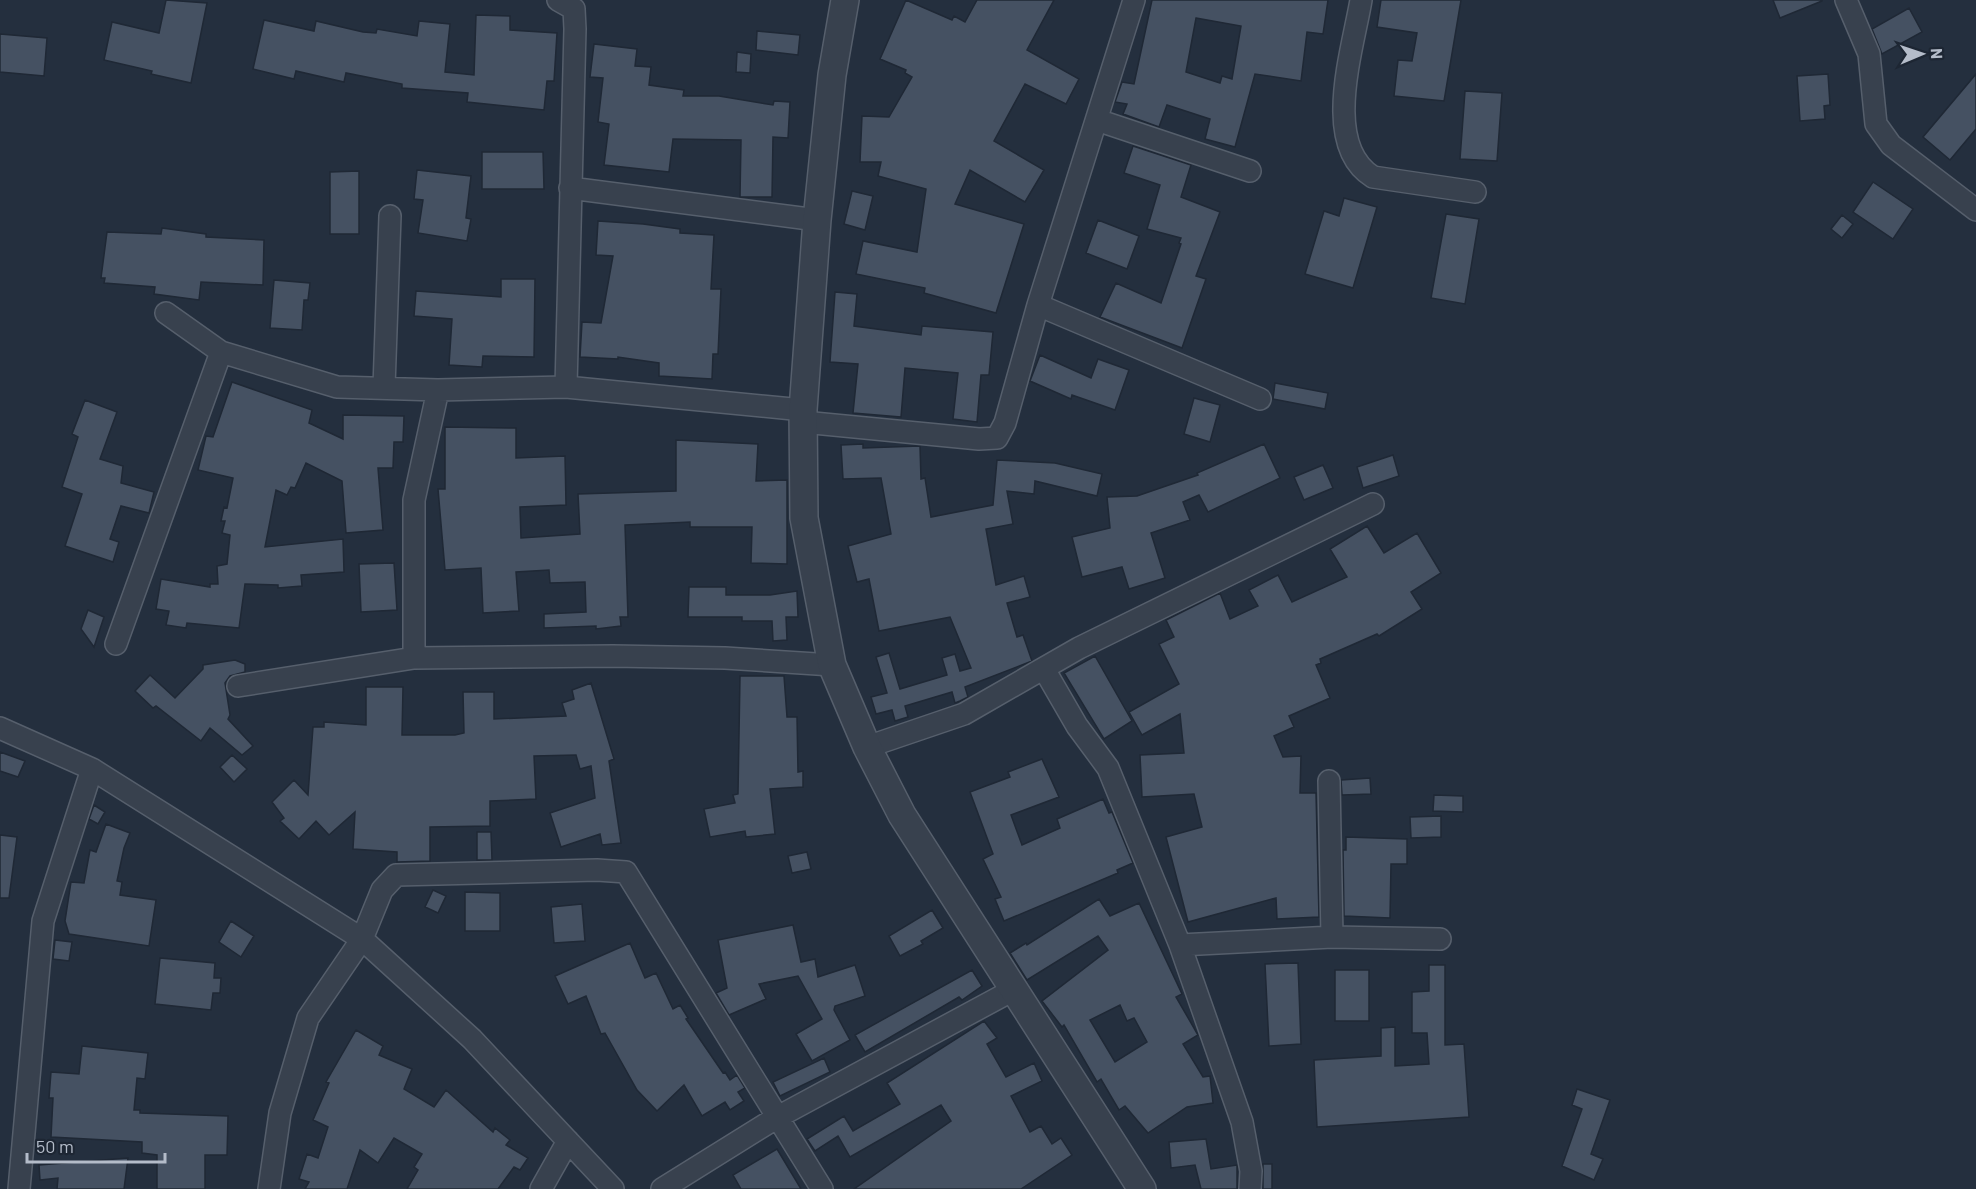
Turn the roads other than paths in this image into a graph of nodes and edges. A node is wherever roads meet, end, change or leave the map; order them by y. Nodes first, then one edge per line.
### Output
1 (844, 0) edge
2 (1134, 0) edge
3 (1361, 0) edge
4 (1846, 0) edge
5 (569, 3) edge
6 (1096, 120) junction
7 (1250, 171) dead end
8 (570, 189) junction
9 (1475, 192) dead end
10 (1976, 210) edge
11 (390, 216) dead end
12 (817, 220) junction
13 (1038, 305) junction
14 (166, 313) dead end
15 (221, 352) junction
16 (384, 387) junction
17 (566, 387) junction
18 (438, 390) junction
19 (1260, 399) dead end
20 (803, 416) junction
21 (1373, 504) dead end
22 (116, 644) dead end
23 (414, 658) junction
24 (832, 665) junction
25 (1044, 669) junction
26 (238, 686) dead end
27 (0, 728) edge
28 (867, 747) junction
29 (92, 769) junction
30 (1329, 781) dead end
31 (1332, 937) junction
32 (362, 939) junction
33 (1440, 939) dead end
34 (1180, 945) junction
35 (1013, 990) junction
36 (776, 1118) junction
37 (568, 1141) junction
38 (19, 1189) edge
39 (269, 1189) edge
40 (541, 1189) edge
41 (614, 1189) edge
42 (662, 1189) edge
43 (822, 1189) edge
44 (1142, 1189) edge
45 (1250, 1189) edge

1 - 12 street
2 - 6 street
3 - 9 street
4 - 10 street
5 - 8 street
6 - 7 street
6 - 13 street
8 - 12 street
8 - 17 street
11 - 16 street
12 - 20 street
13 - 19 street
13 - 20 street
14 - 15 street
15 - 16 street
15 - 22 street
16 - 18 street
17 - 18 street
17 - 20 street
18 - 23 street
20 - 24 street
21 - 25 street
23 - 24 street
23 - 26 street
24 - 28 street
25 - 28 street
25 - 34 street
27 - 29 street
28 - 35 street
29 - 32 street
29 - 38 street
30 - 31 street
31 - 33 street
31 - 34 street
32 - 36 street
32 - 37 street
32 - 39 street
34 - 45 street
35 - 36 street
35 - 44 street
36 - 42 street
36 - 43 street
37 - 40 street
37 - 41 street

